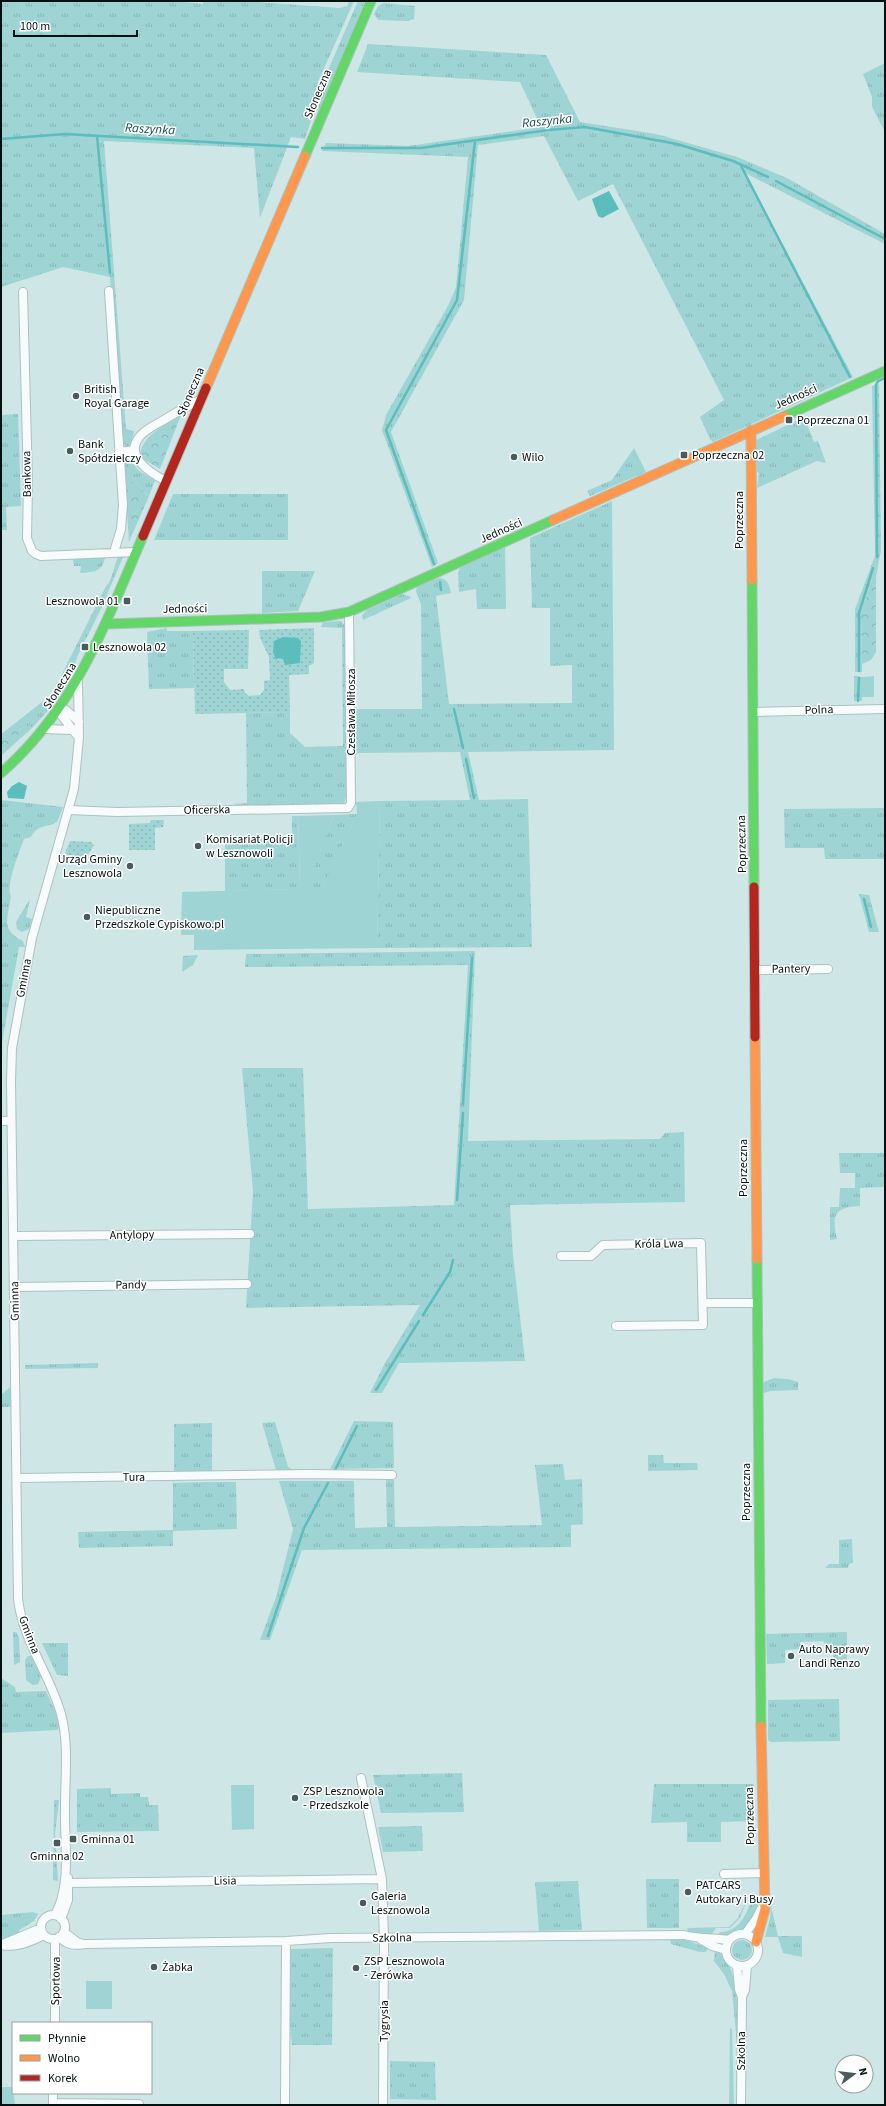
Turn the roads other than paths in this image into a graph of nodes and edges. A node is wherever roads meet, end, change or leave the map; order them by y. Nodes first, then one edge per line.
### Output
1 (371, 1) edge
2 (109, 291) dead end
3 (23, 292) dead end
4 (885, 371) edge
5 (200, 400) junction
6 (751, 430) junction
7 (135, 450) junction
8 (120, 452) junction
9 (166, 481) junction
10 (114, 552) junction
11 (135, 552) junction
12 (349, 612) junction
13 (106, 624) junction
14 (78, 682) junction
15 (61, 708) junction
16 (885, 709) edge
17 (753, 712) junction
18 (79, 722) junction
19 (45, 730) junction
20 (76, 734) junction
21 (1, 773) edge
22 (344, 809) joint
23 (69, 810) junction
24 (828, 969) dead end
25 (755, 970) junction
26 (1, 1121) edge
27 (11, 1121) junction
28 (250, 1234) dead end
29 (14, 1236) junction
30 (561, 1256) dead end
31 (247, 1284) dead end
32 (15, 1287) junction
33 (703, 1303) junction
34 (756, 1303) junction
35 (616, 1326) dead end
36 (392, 1475) dead end
37 (18, 1478) junction
38 (361, 1778) dead end
39 (65, 1863) junction
40 (724, 1874) dead end
41 (764, 1874) junction
42 (382, 1879) junction
43 (68, 1883) junction
44 (764, 1905) junction
45 (58, 1917) junction
46 (42, 1931) junction
47 (745, 1934) junction
48 (59, 1936) junction
49 (384, 1938) junction
50 (700, 1939) junction
51 (729, 1940) junction
52 (286, 1941) junction
53 (756, 1942) junction
54 (1, 1945) edge
55 (726, 1950) junction
56 (737, 1965) junction
57 (747, 1965) junction
58 (742, 1997) junction
59 (55, 2022) edge
60 (53, 2104) edge
61 (140, 2104) edge
62 (285, 2105) edge
63 (384, 2105) edge
64 (740, 2105) edge

1 - 5 street, Słoneczna
2 - 8 street
3 - 10 street, Bankowa
4 - 6 street, Jedności
5 - 7 street
5 - 9 street, Słoneczna
6 - 12 street, Jedności
6 - 17 street, Poprzeczna
7 - 8 street
7 - 9 street
8 - 10 street
9 - 11 street, Słoneczna
10 - 11 street, Bankowa
11 - 13 street, Słoneczna
12 - 13 street, Jedności
12 - 22 street, Czesława Miłosza
13 - 14 street, Słoneczna
14 - 15 street, Słoneczna
14 - 18 street, Gminna
15 - 18 street
15 - 19 street, Słoneczna
15 - 20 street
16 - 17 street, Polna
17 - 25 street, Poprzeczna
18 - 20 street, Gminna
19 - 20 street
19 - 21 street, Słoneczna
20 - 23 street, Gminna
22 - 23 street, Oficerska
23 - 27 street, Gminna
24 - 25 street, Pantery
25 - 34 street, Poprzeczna
26 - 27 street
27 - 29 street, Gminna
28 - 29 street, Antylopy
29 - 32 street, Gminna
30 - 33 street, Króla Lwa
31 - 32 street, Pandy
32 - 37 street, Gminna
33 - 34 street
33 - 35 street, Króla Lwa
34 - 41 street, Poprzeczna
36 - 37 street, Tura
37 - 39 street, Gminna
38 - 42 street
39 - 43 street, Gminna
39 - 45 street, Gminna
40 - 41 street
41 - 44 street, Poprzeczna
42 - 43 street, Lisia
42 - 49 street
43 - 45 street, Gminna
44 - 47 street
44 - 53 street, Poprzeczna
45 - 46 street
45 - 48 street
46 - 48 street
46 - 54 street
47 - 51 street
47 - 53 street
48 - 52 street, Szkolna
48 - 59 street, Sportowa
49 - 50 street, Szkolna
49 - 52 street, Szkolna
49 - 63 street, Tygrysia
50 - 51 street, Szkolna
50 - 55 street, Szkolna
51 - 55 street
52 - 62 street
53 - 57 street
55 - 56 street
56 - 57 street
56 - 58 street, Szkolna
57 - 58 street, Szkolna
58 - 64 street, Szkolna
60 - 61 street

